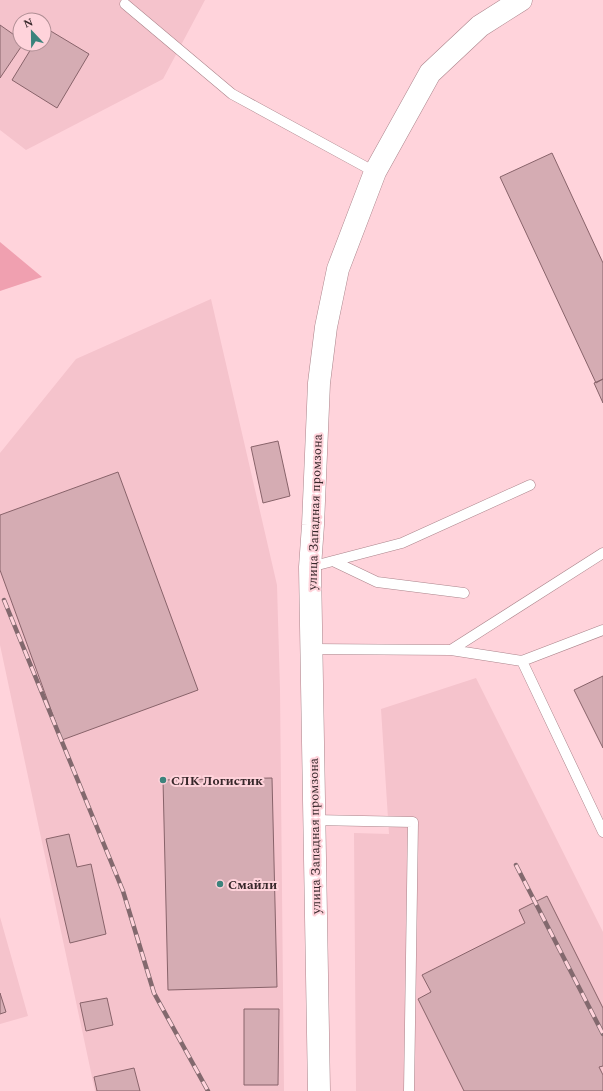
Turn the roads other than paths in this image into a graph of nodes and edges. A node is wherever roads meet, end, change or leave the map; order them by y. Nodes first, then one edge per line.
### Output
1 (521, 0) edge
2 (125, 4) dead end
3 (375, 172) junction
4 (530, 485) dead end
5 (603, 553) edge
6 (333, 561) junction
7 (310, 567) junction
8 (464, 593) dead end
9 (603, 630) edge
10 (311, 650) junction
11 (451, 650) junction
12 (522, 661) junction
13 (314, 820) junction
14 (603, 832) edge
15 (319, 1091) edge
16 (409, 1091) edge

1 - 3 street, улица Западная промзона
2 - 3 lane
3 - 7 street, улица Западная промзона
4 - 6 lane
5 - 11 lane
6 - 7 lane
6 - 8 lane
7 - 10 street, улица Западная промзона
9 - 12 lane
10 - 11 lane
10 - 13 street, улица Западная промзона
11 - 12 lane
12 - 14 lane
13 - 15 street, улица Западная промзона
13 - 16 lane

